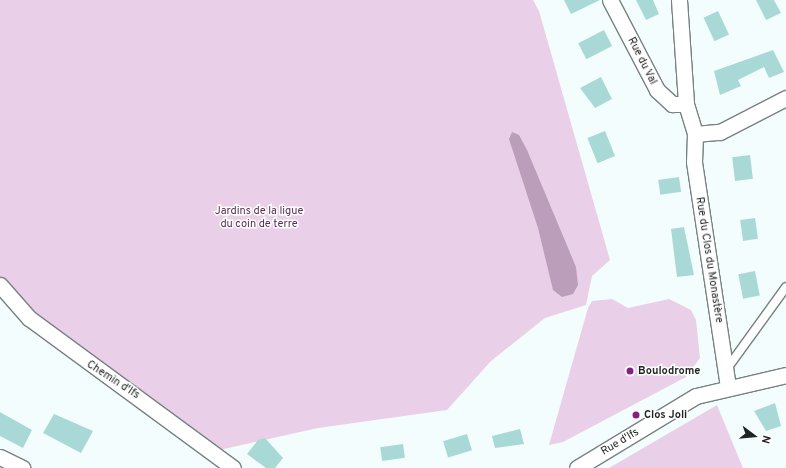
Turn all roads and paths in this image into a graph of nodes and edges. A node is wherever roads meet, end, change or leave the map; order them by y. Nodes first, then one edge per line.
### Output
1 (610, 0) edge
2 (679, 0) edge
3 (786, 98) edge
4 (686, 104) junction
5 (695, 134) junction
6 (0, 285) edge
7 (786, 287) edge
8 (727, 379) junction
9 (784, 379) edge
10 (0, 458) edge
11 (23, 468) edge
12 (232, 468) edge
13 (577, 468) edge

1 - 4 street, Rue du Val
2 - 4 street, Rue du Clos du Monastère
3 - 5 street
4 - 5 street, Rue du Clos du Monastère
5 - 8 street, Rue du Clos du Monastère
6 - 12 street, Chemin d'Ifs
7 - 8 lane
8 - 9 street, Rue d'Ifs
8 - 13 street, Rue d'Ifs
10 - 11 street

